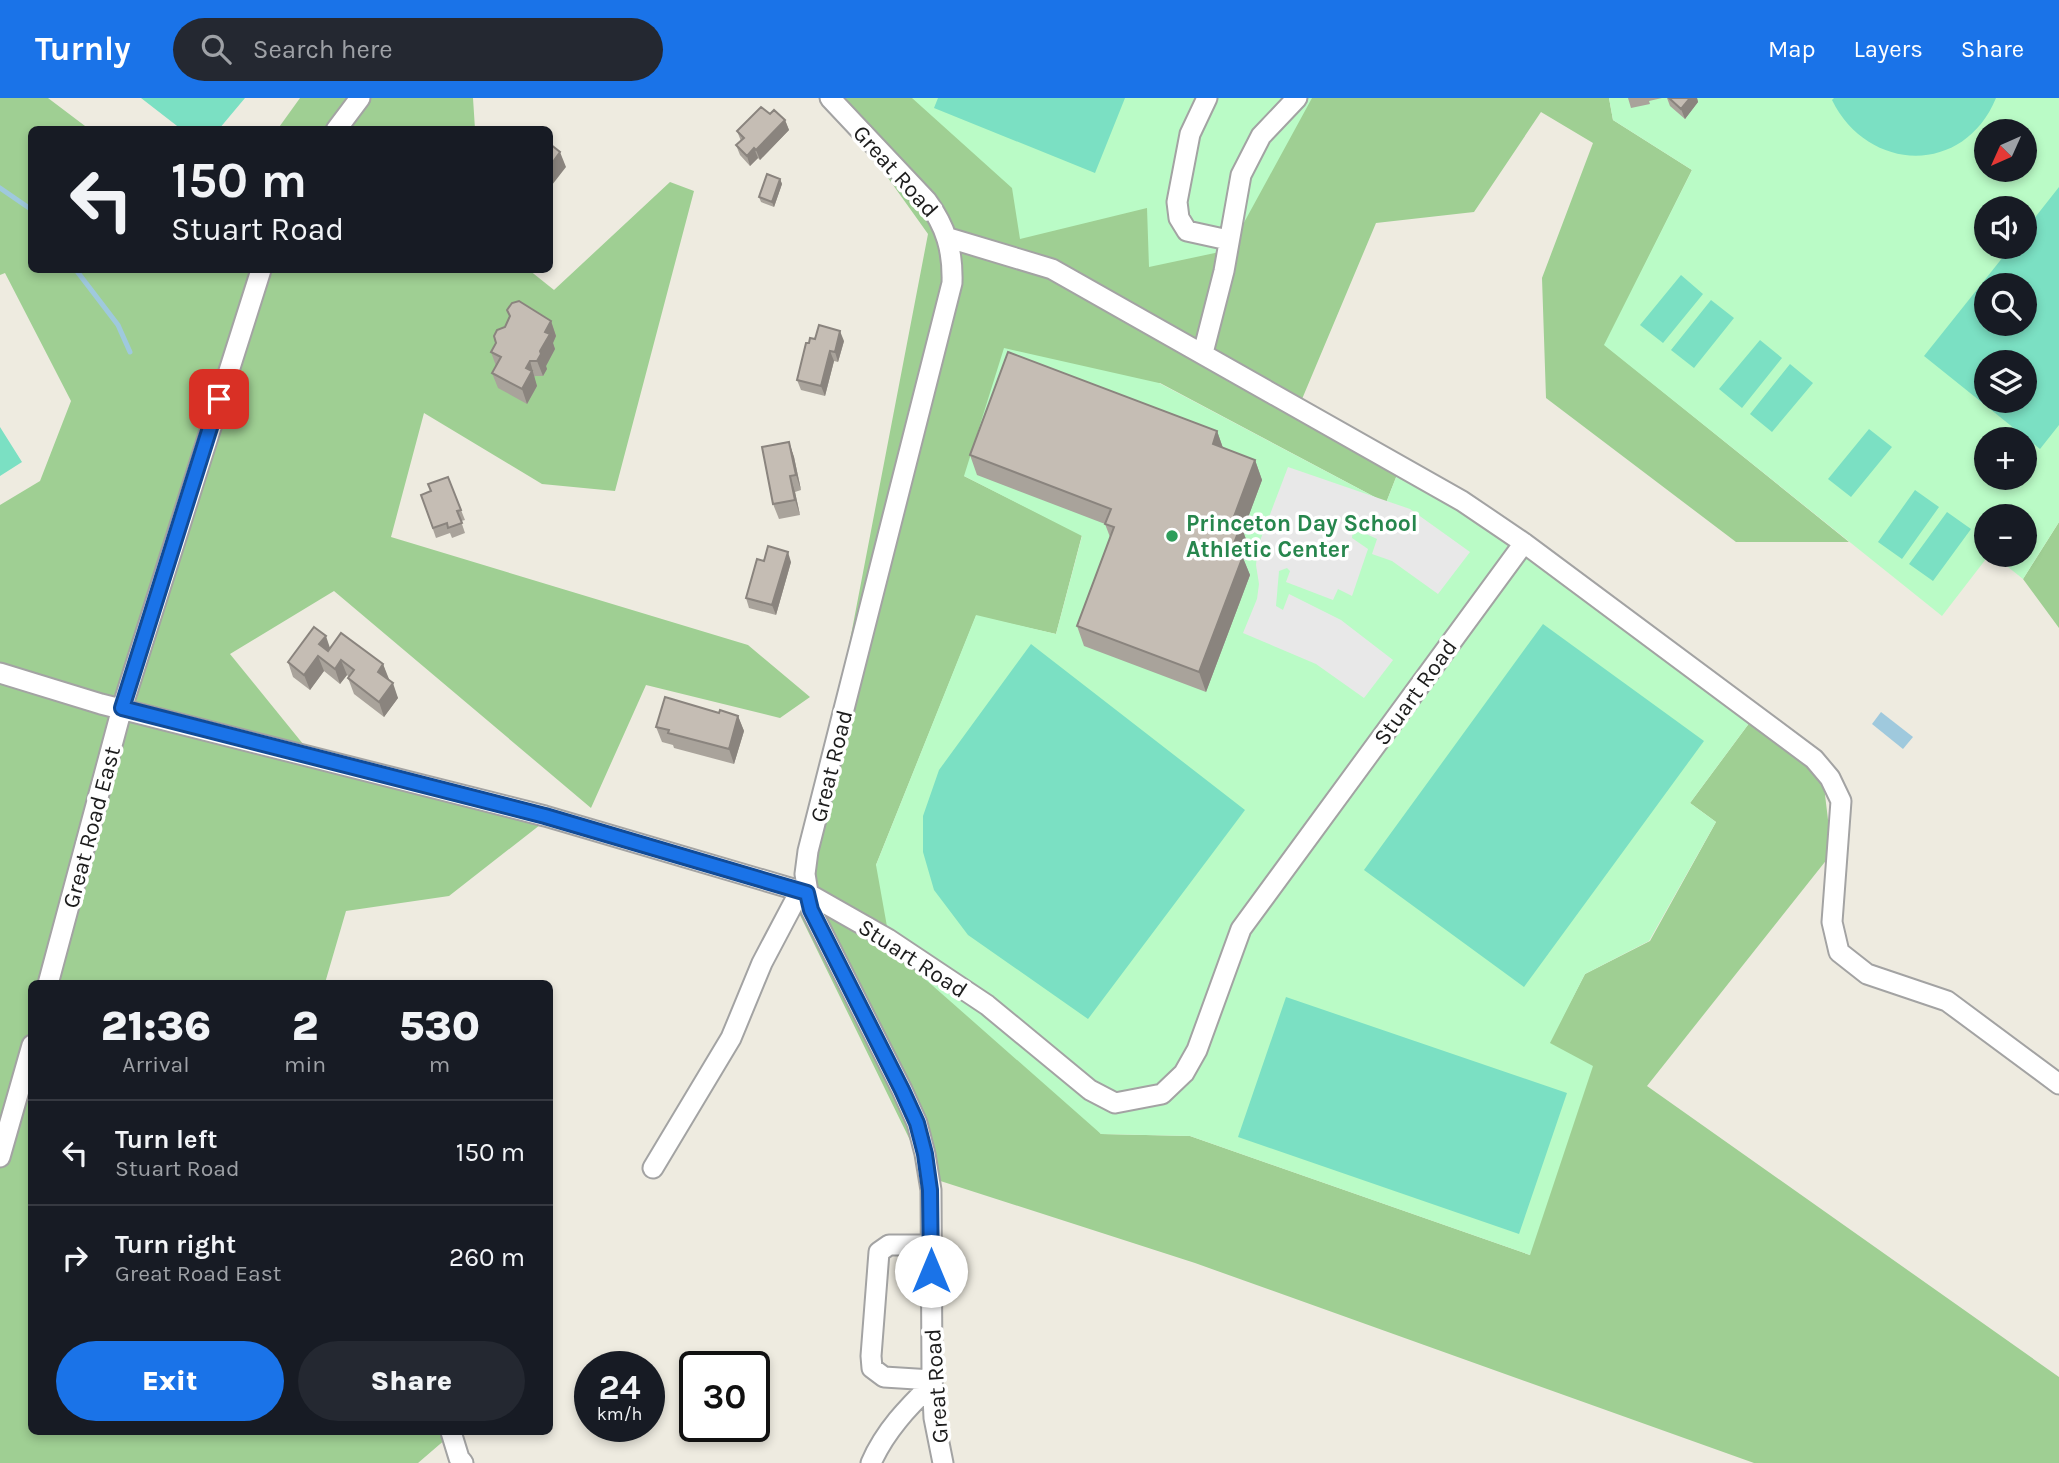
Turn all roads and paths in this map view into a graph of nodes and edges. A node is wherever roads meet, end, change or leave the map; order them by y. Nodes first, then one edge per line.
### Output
1 (360, 98) edge
2 (830, 98) edge
3 (1207, 98) edge
4 (1297, 98) edge
5 (339, 126) edge
6 (949, 238) junction
7 (1228, 240) junction
8 (260, 273) edge
9 (1203, 354) junction
10 (1524, 543) junction
11 (0, 673) edge
12 (122, 708) junction
13 (803, 892) junction
14 (49, 980) edge
15 (28, 1057) edge
16 (2059, 1084) edge
17 (5, 1123) edge
18 (0, 1157) edge
19 (653, 1168) dead end
20 (931, 1245) junction
21 (932, 1382) junction
22 (452, 1435) edge
23 (463, 1463) edge
24 (871, 1463) edge
25 (943, 1463) edge

1 - 5 street
2 - 6 street, Great Road
3 - 7 street
4 - 7 street
6 - 9 street
6 - 13 street, Great Road
7 - 9 street
8 - 12 street, Great Road East
9 - 10 street
10 - 13 street, Stuart Road
10 - 16 street
11 - 12 street, Stuart Road
12 - 13 street, Stuart Road
12 - 14 street, Great Road East
13 - 19 street
13 - 20 street, Great Road
15 - 17 street
17 - 18 street
20 - 21 street, Great Road
20 - 21 street
21 - 24 street
21 - 25 street, Great Road
22 - 23 street

